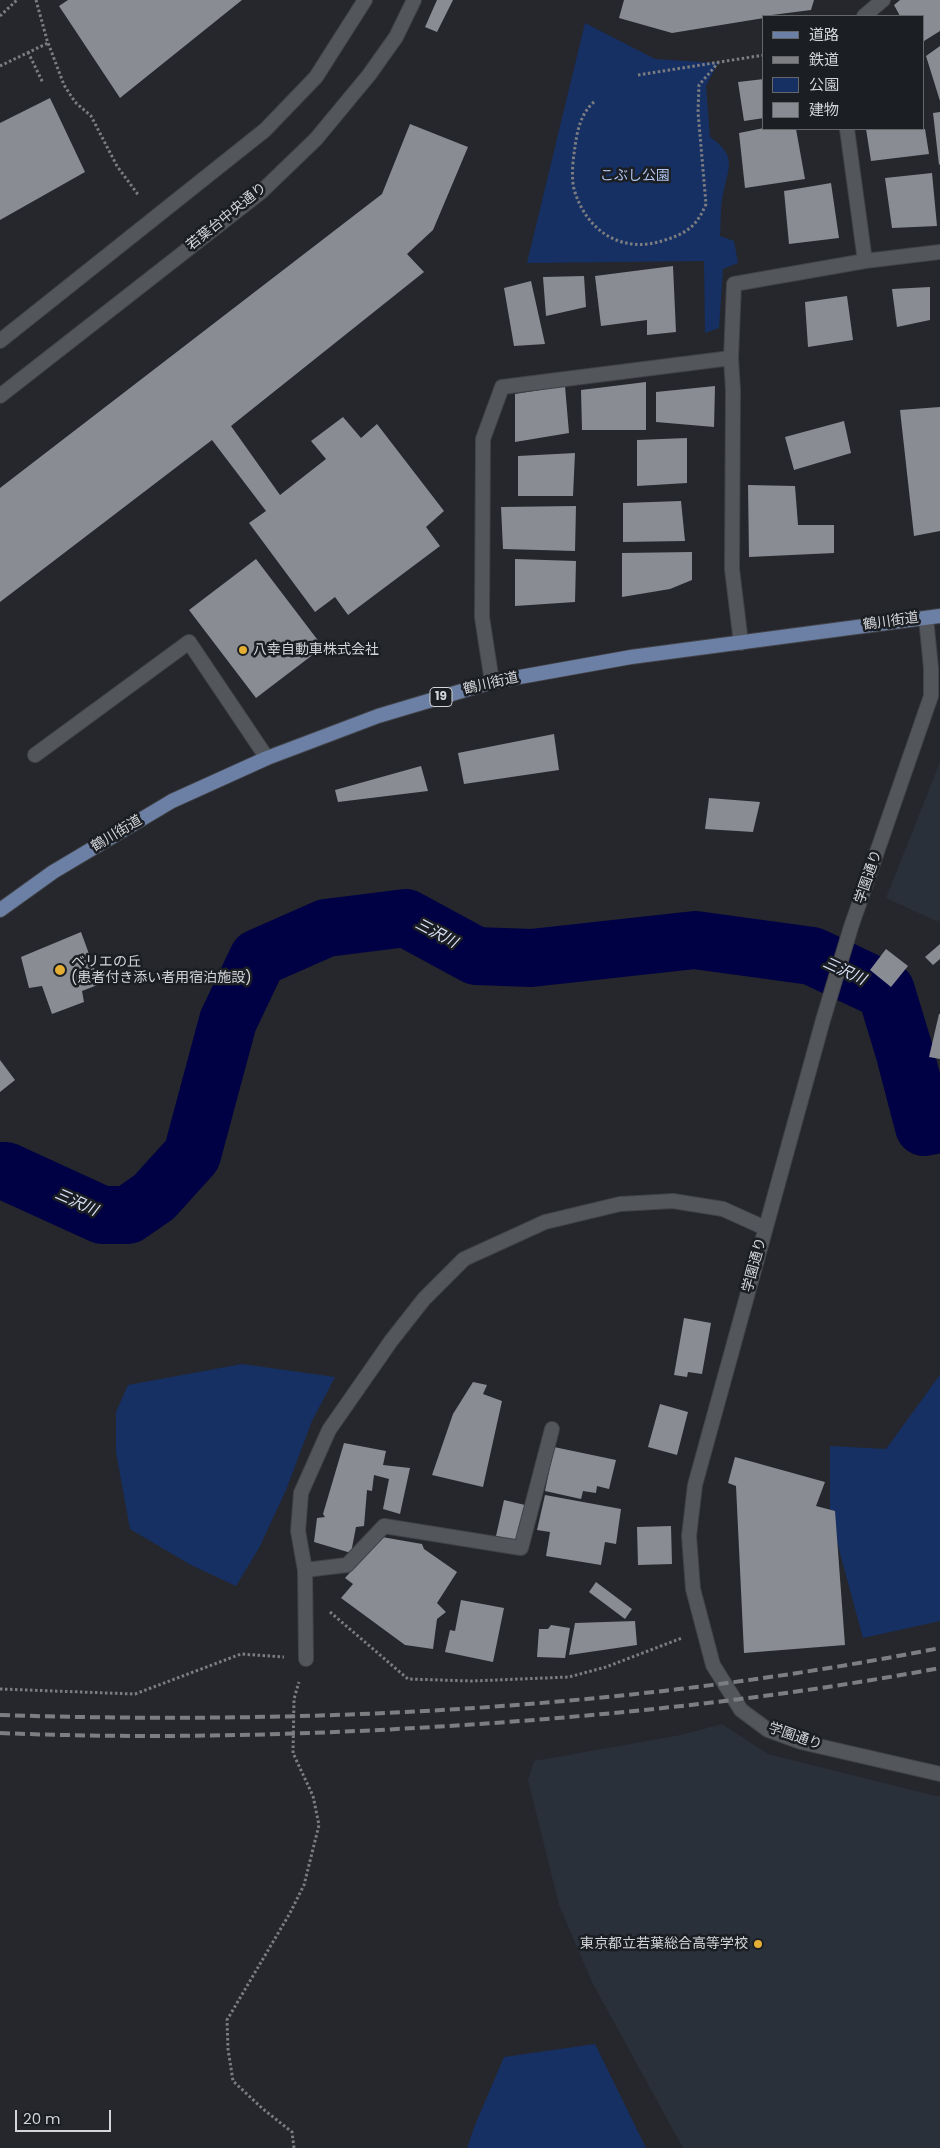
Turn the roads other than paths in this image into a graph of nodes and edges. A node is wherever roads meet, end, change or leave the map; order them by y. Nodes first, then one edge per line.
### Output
1 (365, 0) edge
2 (414, 0) edge
3 (883, 0) edge
4 (865, 15) edge
5 (847, 130) edge
6 (940, 252) edge
7 (865, 261) junction
8 (0, 341) edge
9 (731, 358) junction
10 (0, 396) edge
11 (933, 617) edge
12 (741, 643) junction
13 (492, 682) junction
14 (35, 755) dead end
15 (266, 758) junction
16 (0, 910) edge
17 (765, 1228) junction
18 (552, 1429) dead end
19 (305, 1570) junction
20 (306, 1659) road end
21 (940, 1774) edge

1 - 8 street
2 - 10 street, 若葉台中央通り
3 - 4 street
5 - 7 street
6 - 7 street
7 - 9 street
9 - 12 street
9 - 13 street
11 - 12 main road, 鶴川街道 / 19
11 - 17 street, 学園通り
12 - 13 main road, 鶴川街道 / 19
13 - 15 main road, 鶴川街道 / 19
14 - 15 street
15 - 16 main road, 鶴川街道 / 19
17 - 19 street
17 - 21 street, 学園通り
18 - 19 street
19 - 20 street

